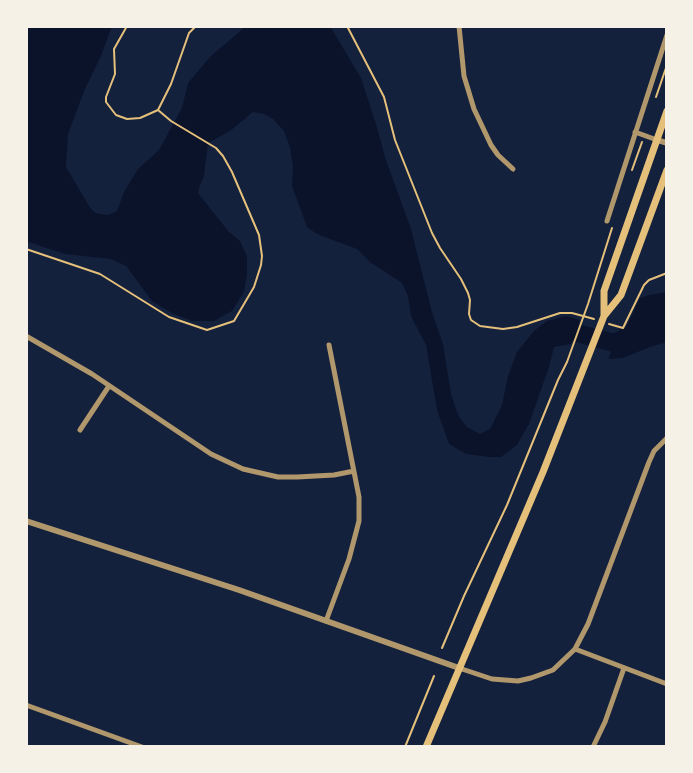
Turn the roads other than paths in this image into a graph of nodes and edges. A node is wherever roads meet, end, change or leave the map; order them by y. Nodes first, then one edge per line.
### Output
1 (459, 26) edge
2 (667, 35) edge
3 (667, 111) edge
4 (635, 132) junction
5 (657, 139) junction
6 (667, 143) edge
7 (513, 169) dead end
8 (667, 170) edge
9 (607, 221) dead end
10 (604, 316) junction
11 (26, 336) edge
12 (329, 345) dead end
13 (109, 386) junction
14 (80, 430) dead end
15 (667, 438) edge
16 (354, 471) junction
17 (26, 521) edge
18 (326, 621) junction
19 (575, 649) junction
20 (624, 667) junction
21 (459, 668) junction
22 (667, 684) edge
23 (26, 705) edge
24 (142, 747) edge
25 (426, 747) edge
26 (593, 747) edge

1 - 7 street
2 - 4 street
3 - 5 main road
4 - 5 street
4 - 9 street
5 - 6 street
5 - 10 main road
8 - 10 main road
10 - 21 main road
11 - 13 street
12 - 16 street
13 - 14 street
13 - 16 street
15 - 19 street
16 - 18 street
17 - 18 street
18 - 21 street
19 - 20 street
19 - 21 street
20 - 22 street
20 - 26 street
21 - 25 main road
23 - 24 street

